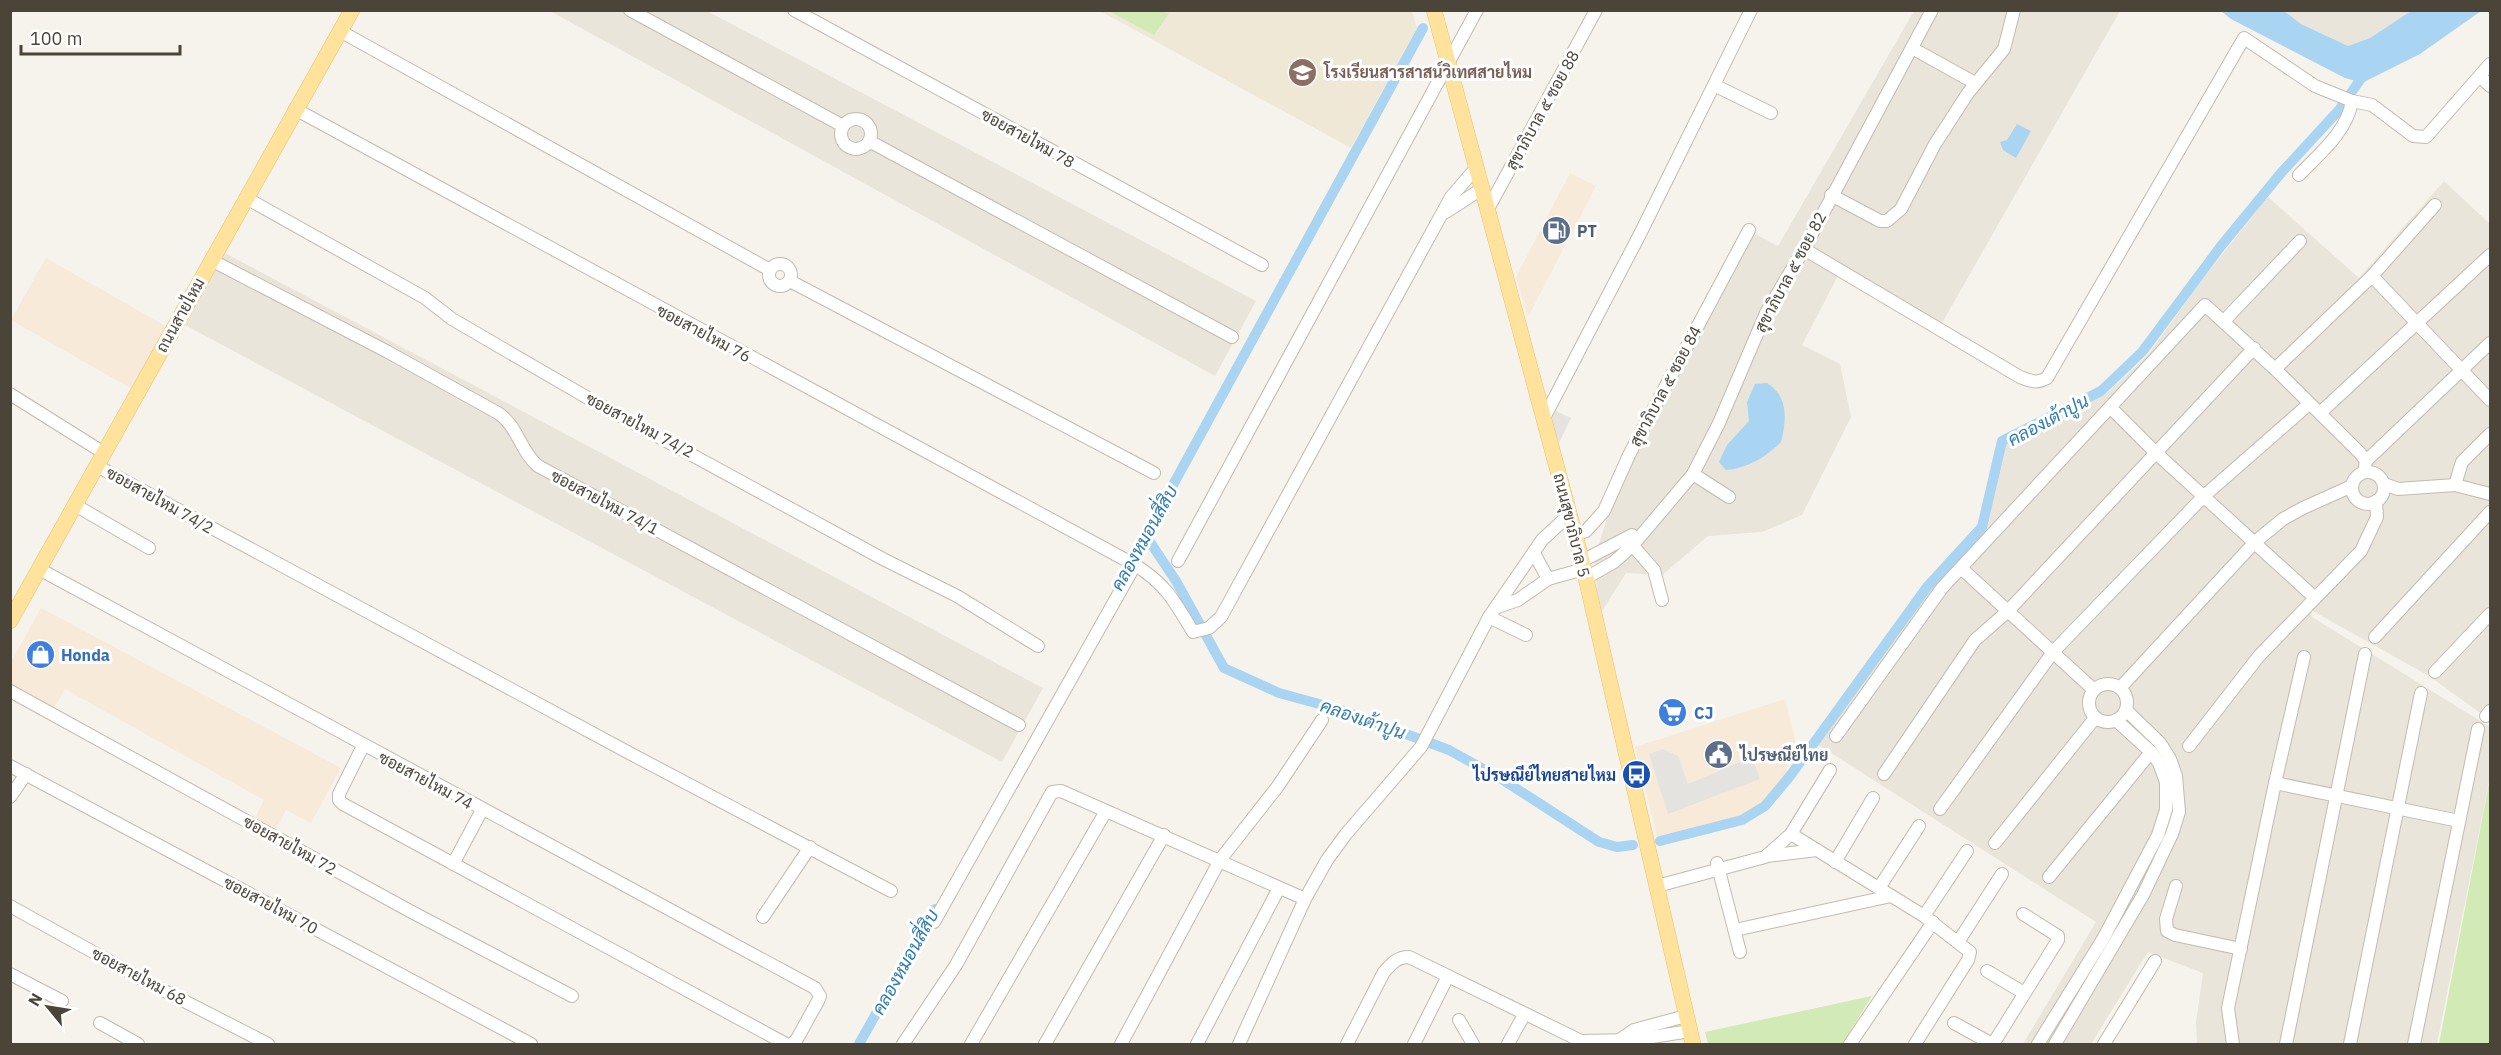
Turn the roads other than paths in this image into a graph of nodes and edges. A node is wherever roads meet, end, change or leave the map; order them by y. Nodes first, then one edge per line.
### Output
1 (352, 10) edge
2 (630, 10) edge
3 (794, 10) edge
4 (1477, 10) edge
5 (1596, 10) edge
6 (1751, 10) edge
7 (1932, 10) edge
8 (2014, 10) edge
9 (1435, 14) edge
10 (340, 31) junction
11 (1912, 48) junction
12 (1449, 64) junction
13 (2490, 64) edge
14 (2480, 76) junction
15 (1975, 82) junction
16 (1714, 85) junction
17 (2490, 86) edge
18 (2347, 99) junction
19 (295, 109) junction
20 (1771, 113) dead end
21 (843, 126) junction
22 (869, 141) junction
23 (1477, 167) junction
24 (2299, 175) dead end
25 (1483, 188) junction
26 (1831, 195) junction
27 (246, 198) junction
28 (2435, 205) dead end
29 (1488, 209) junction
30 (1443, 215) junction
31 (1749, 230) dead end
32 (2300, 241) dead end
33 (1804, 249) junction
34 (2490, 255) edge
35 (211, 260) junction
36 (1262, 265) dead end
37 (2372, 276) junction
38 (2224, 321) junction
39 (2416, 322) junction
40 (1232, 337) dead end
41 (2490, 344) edge
42 (2254, 348) junction
43 (2275, 369) junction
44 (2461, 370) junction
45 (10, 394) edge
46 (2490, 400) edge
47 (2309, 404) junction
48 (2111, 408) junction
49 (2320, 413) junction
50 (1544, 418) junction
51 (2490, 434) edge
52 (2155, 452) junction
53 (100, 460) junction
54 (2365, 466) junction
55 (1154, 473) dead end
56 (1693, 474) junction
57 (2384, 484) junction
58 (2455, 485) junction
59 (2352, 486) junction
60 (2490, 494) edge
61 (2204, 496) junction
62 (1729, 497) dead end
63 (2376, 501) junction
64 (75, 505) junction
65 (2490, 512) edge
66 (1570, 514) junction
67 (1574, 535) junction
68 (1630, 542) junction
69 (2255, 542) junction
70 (149, 548) dead end
71 (1534, 553) junction
72 (1178, 561) dead end
73 (1134, 565) junction
74 (1961, 568) junction
75 (39, 569) junction
76 (1584, 570) junction
77 (1548, 579) junction
78 (2314, 597) junction
79 (1662, 600) dead end
80 (15, 603) edge
81 (2008, 611) junction
82 (1492, 612) junction
83 (2490, 614) edge
84 (10, 621) edge
85 (1526, 634) dead end
86 (2375, 637) dead end
87 (1038, 646) dead end
88 (2054, 652) junction
89 (2365, 654) dead end
90 (2304, 657) dead end
91 (2434, 672) dead end
92 (2120, 688) junction
93 (2094, 690) junction
94 (10, 691) edge
95 (2421, 693) dead end
96 (2126, 710) junction
97 (2095, 718) junction
98 (1322, 720) dead end
99 (2116, 720) junction
100 (1019, 725) dead end
101 (2478, 729) dead end
102 (1836, 736) dead end
103 (363, 746) junction
104 (2189, 746) dead end
105 (2151, 752) junction
106 (10, 766) edge
107 (1830, 770) dead end
108 (26, 774) junction
109 (1884, 774) dead end
110 (2274, 783) junction
111 (2336, 794) junction
112 (10, 798) edge
113 (1873, 798) dead end
114 (2398, 808) junction
115 (1940, 809) dead end
116 (482, 810) junction
117 (1106, 811) junction
118 (2459, 821) junction
119 (1918, 825) dead end
120 (1791, 834) junction
121 (1164, 835) junction
122 (1995, 843) dead end
123 (810, 847) junction
124 (1817, 850) junction
125 (1967, 851) dead end
126 (1765, 856) junction
127 (1220, 860) junction
128 (1835, 862) junction
129 (453, 864) junction
130 (1721, 866) junction
131 (2002, 874) dead end
132 (2049, 877) dead end
133 (1656, 882) junction
134 (2132, 884) junction
135 (2176, 886) dead end
136 (1280, 888) junction
137 (1879, 888) junction
138 (891, 891) dead end
139 (2143, 895) junction
140 (1891, 896) junction
141 (1305, 899) junction
142 (10, 906) edge
143 (2023, 914) dead end
144 (763, 916) dead end
145 (1929, 919) junction
146 (934, 922) dead end
147 (1735, 930) junction
148 (1958, 942) junction
149 (2241, 949) junction
150 (1740, 952) dead end
151 (2155, 960) dead end
152 (1987, 970) dead end
153 (10, 974) edge
154 (1448, 976) junction
155 (2024, 993) junction
156 (572, 996) dead end
157 (62, 1001) dead end
158 (1524, 1015) junction
159 (1459, 1020) dead end
160 (100, 1023) dead end
161 (1954, 1023) dead end
162 (1690, 1030) edge
163 (1581, 1043) edge
164 (138, 1044) edge
165 (268, 1044) edge
166 (531, 1044) edge
167 (786, 1044) edge
168 (792, 1044) edge
169 (903, 1044) edge
170 (971, 1044) edge
171 (1045, 1044) edge
172 (1121, 1044) edge
173 (1197, 1044) edge
174 (1239, 1044) edge
175 (1347, 1044) edge
176 (1414, 1044) edge
177 (1473, 1044) edge
178 (1508, 1044) edge
179 (1850, 1044) edge
180 (1915, 1044) edge
181 (1992, 1044) edge
182 (2038, 1044) edge
183 (2055, 1044) edge
184 (2104, 1044) edge
185 (2233, 1044) edge
186 (2286, 1044) edge
187 (2350, 1044) edge
188 (2414, 1044) edge

1 - 10 main road, ถนนสายไหม
2 - 21 street
3 - 36 street, ซอยสายไหม 78
4 - 12 street
5 - 29 street, สุขาภิบาล ๕ ซอย 88
6 - 16 street
7 - 11 street, สุขาภิบาล ๕ ซอย 82
8 - 15 street
9 - 12 main road, ถนนสุขาภิบาล 5
10 - 19 main road, ถนนสายไหม
10 - 55 street
11 - 15 street
11 - 26 street, สุขาภิบาล ๕ ซอย 82
12 - 23 main road, ถนนสุขาภิบาล 5
12 - 72 street
13 - 14 street
14 - 17 street
14 - 18 street
15 - 26 street
16 - 20 street
16 - 50 street
18 - 24 street
18 - 33 street
19 - 27 main road, ถนนสายไหม
19 - 73 street, ซอยสายไหม 76
21 - 22 street
21 - 22 street
22 - 40 street
23 - 25 main road, ถนนสุขาภิบาล 5
23 - 30 street
25 - 29 main road, ถนนสุขาภิบาล 5
25 - 30 street
26 - 33 street, สุขาภิบาล ๕ ซอย 82
27 - 35 main road, ถนนสายไหม
27 - 87 street, ซอยสายไหม 74/2
28 - 37 street
29 - 50 main road, ถนนสุขาภิบาล 5
30 - 73 street, ซอยสายไหม 76
31 - 67 street, สุขาภิบาล ๕ ซอย 84
32 - 38 street
33 - 56 street, สุขาภิบาล ๕ ซอย 82
34 - 39 street
35 - 53 main road, ถนนสายไหม
35 - 100 street, ซอยสายไหม 74/1
37 - 39 street
37 - 43 street
38 - 42 street
38 - 48 street
39 - 44 street
39 - 49 street
41 - 44 street
42 - 43 street
42 - 52 street
43 - 47 street
44 - 46 street
44 - 54 street
45 - 53 street, ซอยสายไหม 74/2
47 - 49 street
47 - 61 street
48 - 52 street
48 - 74 street
49 - 54 street
50 - 66 main road, ถนนสุขาภิบาล 5
51 - 58 street
52 - 61 street
52 - 81 street
53 - 64 main road, ถนนสายไหม
53 - 123 street, ซอยสายไหม 74/2
54 - 57 street
54 - 59 street
56 - 62 street
56 - 68 street, สุขาภิบาล ๕ ซอย 82
57 - 58 street
57 - 63 street
58 - 60 street
59 - 63 street
59 - 69 street
61 - 69 street
61 - 88 street
63 - 78 street
64 - 70 street
64 - 75 main road, ถนนสายไหม
65 - 86 street
66 - 67 main road, ถนนสุขาภิบาล 5
66 - 71 street
67 - 76 main road, ถนนสุขาภิบาล 5
68 - 76 street, สุขาภิบาล ๕ ซอย 82
68 - 76 street, สุขาภิบาล ๕ ซอย 82
68 - 79 street
69 - 78 street
69 - 92 street
71 - 77 street
71 - 82 street
73 - 146 street
74 - 81 street
74 - 102 street
75 - 80 main road, ถนนสายไหม
75 - 103 street, ซอยสายไหม 74
76 - 77 street
76 - 133 main road, ถนนสุขาภิบาล 5
77 - 82 street
78 - 104 street
80 - 84 main road, ถนนสายไหม
81 - 88 street
81 - 109 street
82 - 85 street
82 - 141 street
83 - 91 street
88 - 93 street
88 - 115 street
89 - 111 street
90 - 110 street
92 - 93 street
92 - 96 street
93 - 97 street
94 - 156 street, ซอยสายไหม 72
95 - 114 street
96 - 99 street
96 - 139 street
97 - 99 street
97 - 122 street
98 - 127 street
99 - 105 street
101 - 118 street
103 - 116 street, ซอยสายไหม 74
103 - 129 street
105 - 132 street
105 - 134 street
106 - 108 street, ซอยสายไหม 70
107 - 120 street
108 - 112 street
108 - 166 street, ซอยสายไหม 70
110 - 111 street
110 - 149 street
111 - 114 street
111 - 186 street
113 - 128 street
114 - 118 street
114 - 187 street
116 - 129 street
116 - 168 street, ซอยสายไหม 74
117 - 121 street
117 - 169 street
117 - 170 street
118 - 188 street
119 - 137 street
120 - 124 street
120 - 126 street
121 - 127 street
121 - 171 street
123 - 138 street, ซอยสายไหม 74/2
123 - 144 street
124 - 126 street
124 - 128 street
125 - 145 street
126 - 130 street
127 - 136 street
127 - 172 street
128 - 137 street
129 - 167 street
130 - 133 street
130 - 147 street
131 - 148 street
133 - 162 main road, ถนนสุขาภิบาล 5
134 - 139 street
134 - 182 street
135 - 149 street
136 - 141 street
136 - 173 street
137 - 140 street
139 - 183 street
140 - 145 street
140 - 147 street
141 - 174 street
142 - 165 street, ซอยสายไหม 68
143 - 155 street
145 - 148 street
145 - 179 street
147 - 150 street
148 - 180 street
149 - 185 street
151 - 184 street
152 - 155 street
153 - 157 street
154 - 158 street
154 - 175 street
154 - 176 street
155 - 181 street
158 - 163 street
158 - 178 street
159 - 177 street
160 - 164 street
161 - 181 street
162 - 163 street

